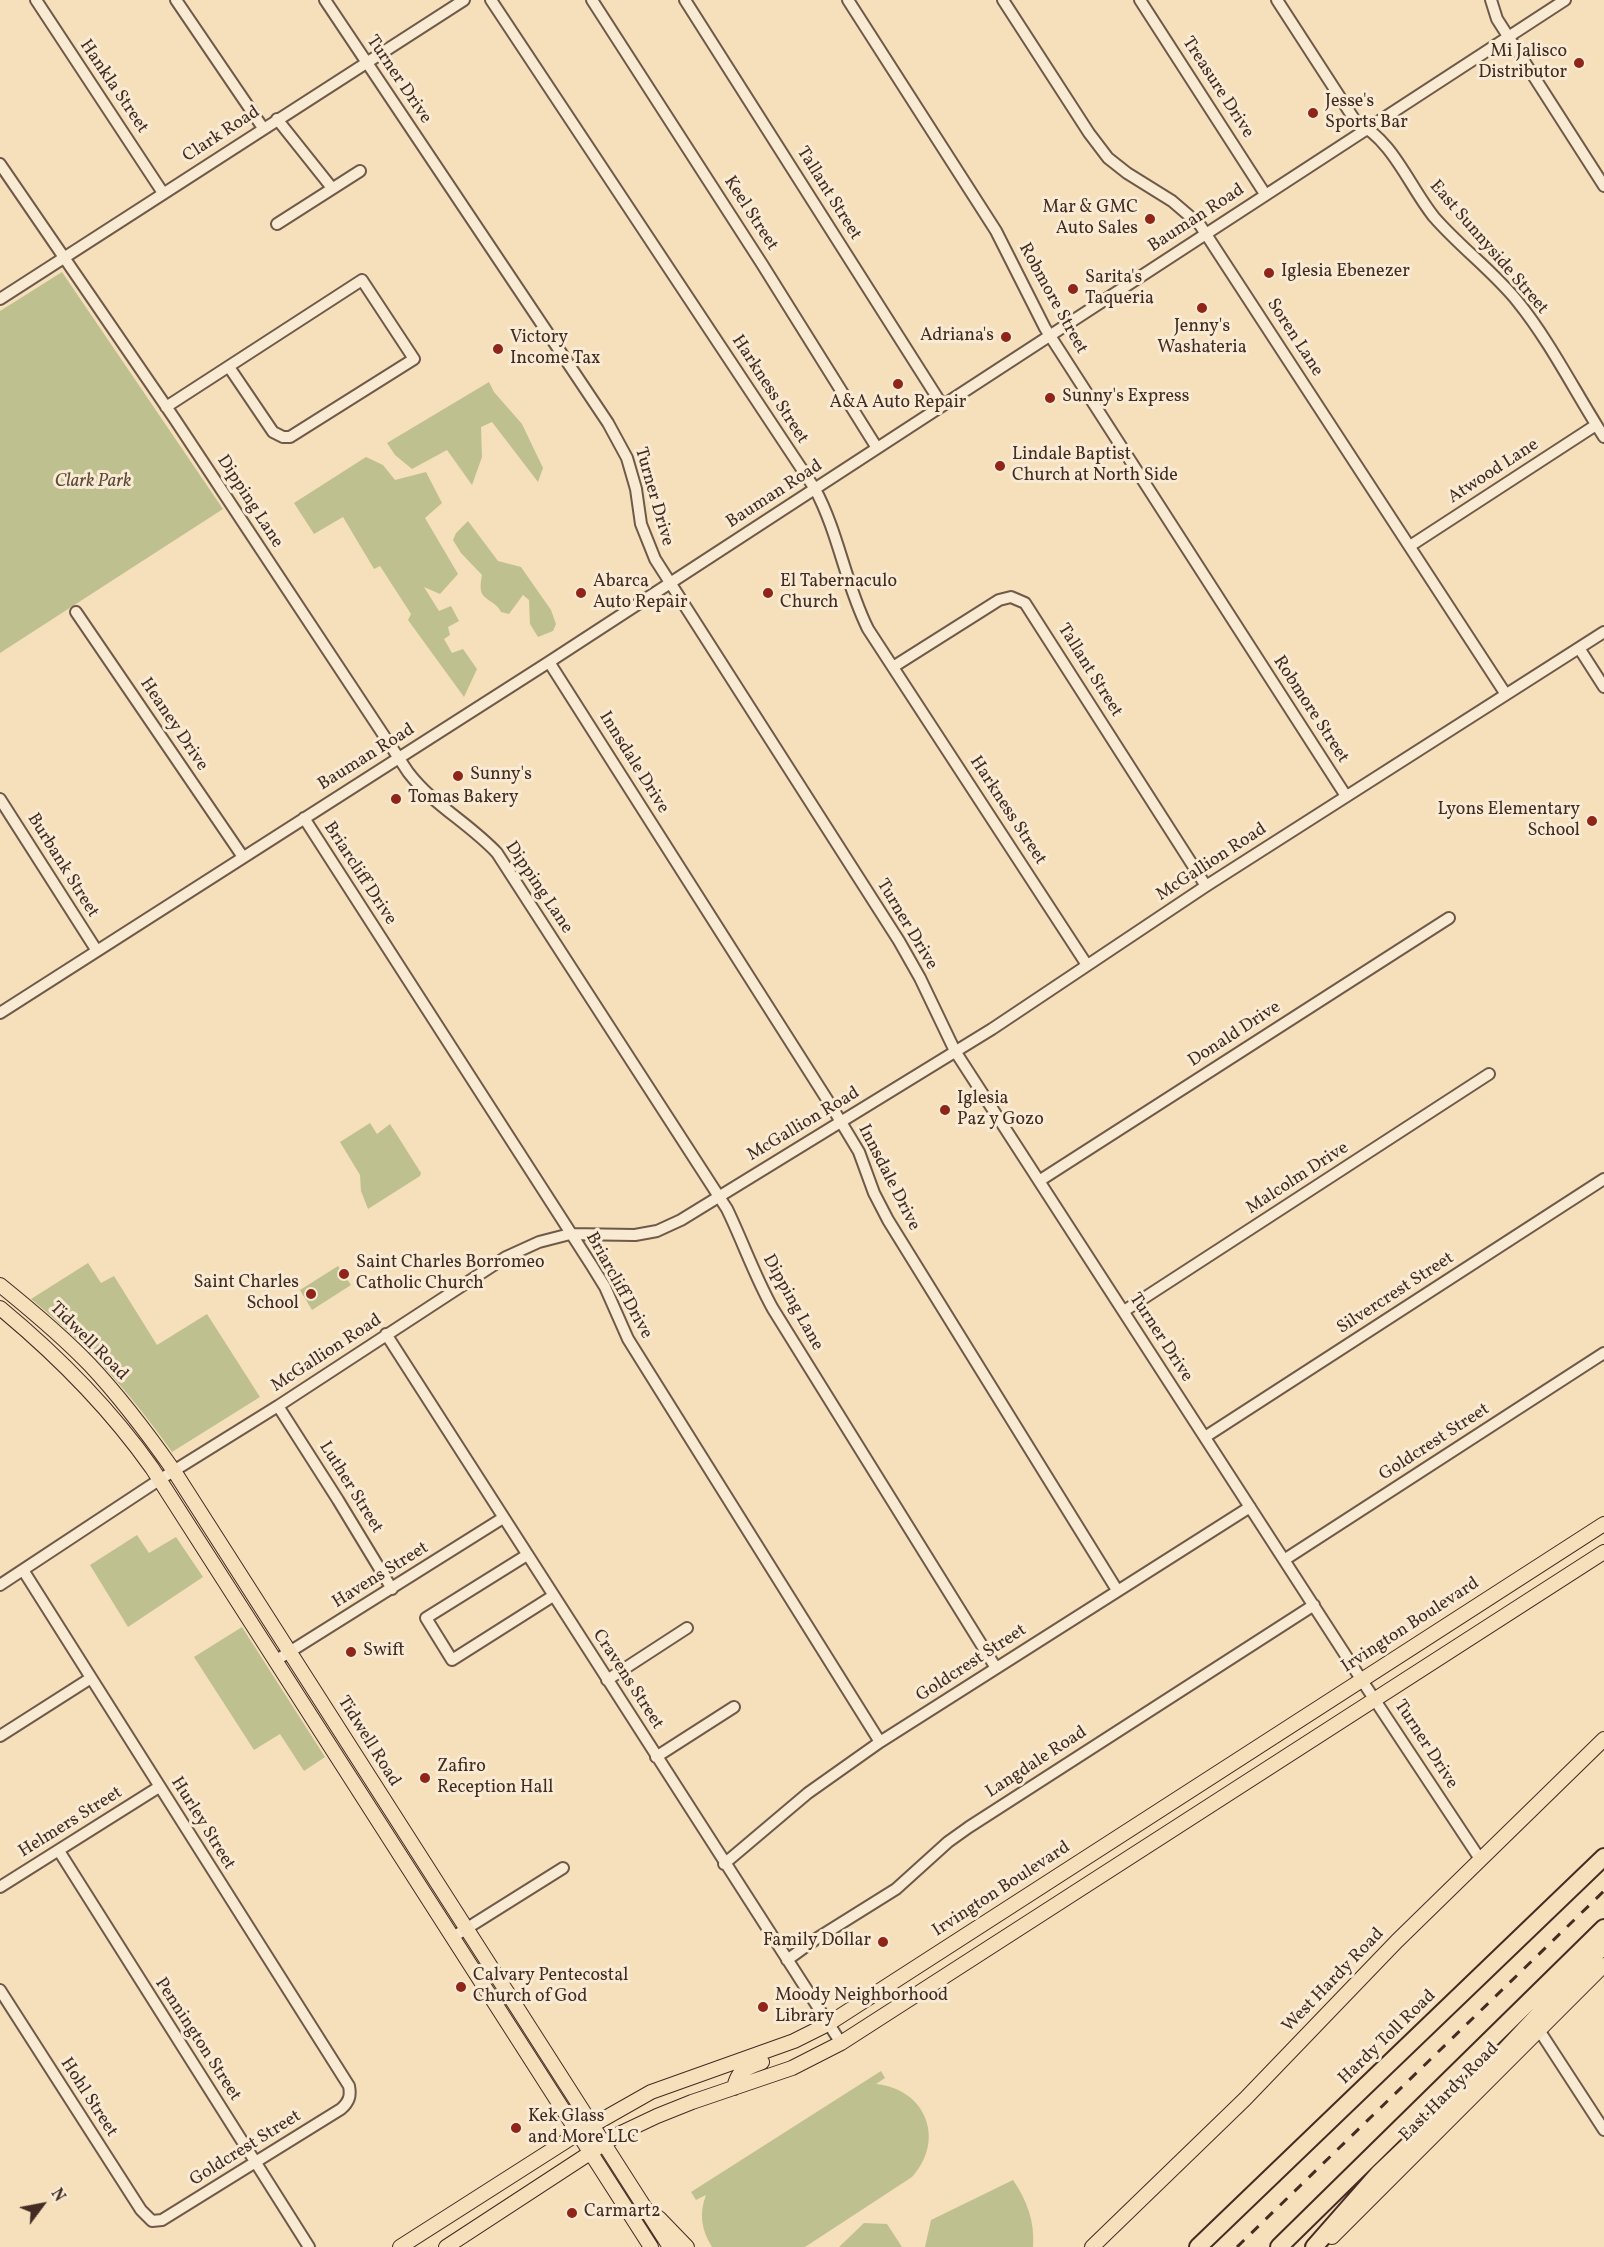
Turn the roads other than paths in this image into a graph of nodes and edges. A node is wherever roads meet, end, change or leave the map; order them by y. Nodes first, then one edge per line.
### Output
1 (36, 0) edge
2 (176, 0) edge
3 (325, 0) edge
4 (464, 0) edge
5 (491, 0) edge
6 (592, 0) edge
7 (685, 0) edge
8 (848, 0) edge
9 (1003, 0) edge
10 (1140, 0) edge
11 (1277, 0) edge
12 (1491, 0) edge
13 (1565, 0) edge
14 (1508, 36) junction
15 (367, 62) junction
16 (278, 119) junction
17 (263, 128) junction
18 (1367, 128) junction
19 (0, 164) edge
20 (360, 171) dead end
21 (1604, 186) edge
22 (332, 188) junction
23 (163, 193) junction
24 (1265, 194) junction
25 (277, 224) dead end
26 (1205, 233) junction
27 (63, 258) junction
28 (0, 299) edge
29 (1050, 335) junction
30 (229, 367) junction
31 (942, 405) junction
32 (166, 407) junction
33 (1596, 425) junction
34 (1604, 437) edge
35 (877, 448) junction
36 (814, 489) junction
37 (1410, 546) junction
38 (669, 584) junction
39 (76, 612) dead end
40 (1604, 632) edge
41 (1579, 648) junction
42 (549, 662) junction
43 (893, 667) junction
44 (1604, 687) edge
45 (1505, 693) junction
46 (399, 758) junction
47 (1346, 796) junction
48 (0, 799) edge
49 (304, 818) junction
50 (243, 857) junction
51 (1206, 886) junction
52 (1449, 918) dead end
53 (97, 951) junction
54 (1087, 965) junction
55 (0, 1013) edge
56 (955, 1051) junction
57 (1489, 1074) dead end
58 (842, 1123) junction
59 (1604, 1179) edge
60 (1039, 1181) junction
61 (720, 1197) junction
62 (570, 1234) junction
63 (0, 1285) edge
64 (18, 1299) junction
65 (1, 1309) edge
66 (1124, 1311) junction
67 (386, 1334) junction
68 (1604, 1353) edge
69 (91, 1366) junction
70 (79, 1378) junction
71 (278, 1406) junction
72 (1205, 1437) junction
73 (174, 1471) junction
74 (159, 1480) junction
75 (1250, 1507) junction
76 (503, 1518) junction
77 (1604, 1524) edge
78 (1604, 1552) edge
79 (527, 1555) junction
80 (1284, 1560) junction
81 (23, 1570) junction
82 (0, 1585) edge
83 (392, 1589) junction
84 (1117, 1590) junction
85 (553, 1596) junction
86 (1314, 1605) junction
87 (1471, 1609) junction
88 (687, 1628) dead end
89 (1485, 1628) junction
90 (289, 1652) junction
91 (275, 1661) junction
92 (996, 1668) junction
93 (91, 1678) junction
94 (1361, 1679) junction
95 (607, 1680) junction
96 (1375, 1700) junction
97 (734, 1707) dead end
98 (0, 1736) edge
99 (1604, 1739) edge
100 (880, 1742) junction
101 (656, 1757) junction
102 (1217, 1773) junction
103 (371, 1781) junction
104 (159, 1787) junction
105 (358, 1789) junction
106 (1230, 1793) junction
107 (58, 1851) junction
108 (1604, 1857) edge
109 (1480, 1859) junction
110 (724, 1864) junction
111 (563, 1868) dead end
112 (1067, 1868) junction
113 (0, 1887) edge
114 (1082, 1888) junction
115 (1604, 1928) edge
116 (466, 1929) junction
117 (453, 1936) junction
118 (1604, 1945) edge
119 (948, 1947) junction
120 (787, 1960) junction
121 (1604, 1965) edge
122 (961, 1966) junction
123 (0, 1990) edge
124 (523, 2019) junction
125 (828, 2024) junction
126 (510, 2027) junction
127 (1539, 2030) junction
128 (794, 2041) junction
129 (841, 2043) junction
130 (734, 2088) junction
131 (350, 2095) joint
132 (591, 2126) junction
133 (1604, 2130) edge
134 (577, 2134) junction
135 (603, 2145) junction
136 (589, 2154) junction
137 (256, 2163) junction
138 (636, 2195) junction
139 (618, 2197) junction
140 (456, 2211) junction
141 (152, 2221) joint
142 (470, 2231) junction
143 (309, 2247) edge
144 (400, 2247) edge
145 (446, 2247) edge
146 (640, 2247) edge
147 (651, 2247) edge
148 (670, 2247) edge
149 (687, 2247) edge
150 (1092, 2247) edge
151 (1198, 2247) edge
152 (1279, 2247) edge
153 (1314, 2247) edge
154 (1322, 2247) edge

1 - 23 street, Hankla Street
2 - 17 street
3 - 15 street, Turner Drive
4 - 15 street, Clark Road
5 - 36 street, Harkness Street
6 - 35 street, Keel Street
7 - 31 street, Tallant Street
8 - 29 street, Robmore Street
9 - 26 street, Soren Lane
10 - 24 street, Treasure Drive
11 - 18 street, East Sunnyside Street
12 - 14 street
13 - 14 street, Bauman Road
14 - 18 street, Bauman Road
14 - 21 street
15 - 16 street, Clark Road
15 - 38 street, Turner Drive
16 - 17 street, Clark Road
16 - 22 street
17 - 23 street, Clark Road
18 - 24 street, Bauman Road
18 - 33 street, East Sunnyside Street
19 - 27 street, Dipping Lane
20 - 22 street
22 - 25 street
23 - 27 street, Clark Road
24 - 26 street, Bauman Road
26 - 29 street, Bauman Road
26 - 37 street, Soren Lane
27 - 28 street, Clark Road
27 - 32 street, Dipping Lane
29 - 31 street, Bauman Road
29 - 47 street, Robmore Street
30 - 30 street
30 - 32 street
31 - 35 street, Bauman Road
32 - 46 street, Dipping Lane
33 - 34 street, East Sunnyside Street
33 - 37 street, Atwood Lane
35 - 36 street, Bauman Road
36 - 38 street, Bauman Road
36 - 43 street, Harkness Street
37 - 45 street, Soren Lane
38 - 42 street, Bauman Road
38 - 56 street, Turner Drive
39 - 50 street, Heaney Drive
40 - 41 street, McGallion Road
41 - 44 street
41 - 45 street, McGallion Road
42 - 46 street, Bauman Road
42 - 58 street, Innsdale Drive
43 - 51 street, Tallant Street
43 - 54 street, Harkness Street
45 - 47 street, McGallion Road
46 - 49 street, Bauman Road
46 - 61 street, Dipping Lane
47 - 51 street, McGallion Road
48 - 53 street, Burbank Street
49 - 50 street, Bauman Road
49 - 62 street, Briarcliff Drive
50 - 53 street, Bauman Road
51 - 54 street, McGallion Road
52 - 60 street, Donald Drive
53 - 55 street, Bauman Road
54 - 56 street, McGallion Road
56 - 58 street, McGallion Road
56 - 60 street, Turner Drive
57 - 66 street, Malcolm Drive
58 - 61 street, McGallion Road
58 - 84 street, Innsdale Drive
59 - 72 street, Silvercrest Street
60 - 66 street, Turner Drive
61 - 62 street, McGallion Road
61 - 92 street, Dipping Lane
62 - 67 street, McGallion Road
62 - 100 street, Briarcliff Drive
63 - 64 main road, Tidwell Road
64 - 65 main road
64 - 69 main road, Tidwell Road
65 - 70 main road, Tidwell Road
66 - 72 street, Turner Drive
67 - 71 street, McGallion Road
67 - 76 street, Cravens Street
68 - 80 street, Goldcrest Street
69 - 70 main road
69 - 73 main road, Tidwell Road
70 - 74 main road, Tidwell Road
71 - 73 street, McGallion Road
71 - 83 street, Luther Street
72 - 75 street, Turner Drive
73 - 74 street, McGallion Road
73 - 90 main road, Tidwell Road
74 - 81 street, McGallion Road
74 - 91 main road, Tidwell Road
75 - 80 street, Turner Drive
75 - 84 street, Goldcrest Street
76 - 79 street, Cravens Street
76 - 83 street, Havens Street
77 - 87 main road, Irvington Boulevard
78 - 89 main road
79 - 85 street, Cravens Street
79 - 85 street
80 - 86 street, Turner Drive
81 - 82 street, McGallion Road
81 - 93 street, Hurley Street
83 - 90 street, Havens Street
84 - 92 street, Goldcrest Street
85 - 95 street, Cravens Street
86 - 94 street, Turner Drive
86 - 120 street, Langdale Road
87 - 89 main road
87 - 94 main road, Irvington Boulevard
88 - 95 street
89 - 96 main road
90 - 91 street, Havens Street
90 - 103 main road, Tidwell Road
91 - 105 main road, Tidwell Road
92 - 100 street, Goldcrest Street
93 - 98 street
93 - 104 street, Hurley Street
94 - 96 street, Turner Drive
94 - 102 main road, Irvington Boulevard
95 - 101 street, Cravens Street
96 - 106 main road
96 - 109 street, Turner Drive
97 - 101 street
99 - 109 main road, West Hardy Road
100 - 110 street, Goldcrest Street
101 - 110 street, Cravens Street
102 - 106 main road
102 - 112 main road, Irvington Boulevard
103 - 105 main road
103 - 116 main road, Tidwell Road
104 - 107 street, Helmers Street
104 - 131 street, Hurley Street
105 - 117 main road, Tidwell Road
106 - 114 main road
107 - 113 street, Helmers Street
107 - 137 street, Pennington Street
108 - 151 highway, Hardy Toll Road
109 - 150 main road, West Hardy Road
110 - 120 street, Cravens Street
111 - 116 street
112 - 114 main road
112 - 119 main road, Irvington Boulevard
114 - 122 main road
115 - 152 highway
116 - 117 street
116 - 124 main road, Tidwell Road
117 - 126 main road, Tidwell Road
118 - 153 highway
119 - 122 main road
119 - 125 main road, Irvington Boulevard
120 - 125 street, Cravens Street
121 - 127 main road, East Hardy Road
122 - 129 main road
123 - 141 street, Hohl Street
124 - 126 main road
124 - 132 main road, Tidwell Road
125 - 128 main road, Irvington Boulevard
125 - 129 street, Cravens Street
126 - 134 main road, Tidwell Road
127 - 133 street
127 - 154 main road, East Hardy Road
128 - 130 main road
128 - 132 main road, Irvington Boulevard
129 - 130 main road
130 - 135 main road
131 - 137 street, Goldcrest Street
132 - 134 main road, Irvington Boulevard
132 - 135 main road, Tidwell Road
134 - 136 main road, Tidwell Road
134 - 140 main road, Irvington Boulevard
135 - 136 main road
135 - 138 main road, Tidwell Road
136 - 139 main road, Tidwell Road
136 - 142 main road
137 - 141 street, Goldcrest Street
137 - 143 street, Pennington Street
138 - 148 main road, Tidwell Road
138 - 149 main road
139 - 146 main road
139 - 147 main road, Tidwell Road
140 - 142 main road
140 - 144 main road, Irvington Boulevard
142 - 145 main road

